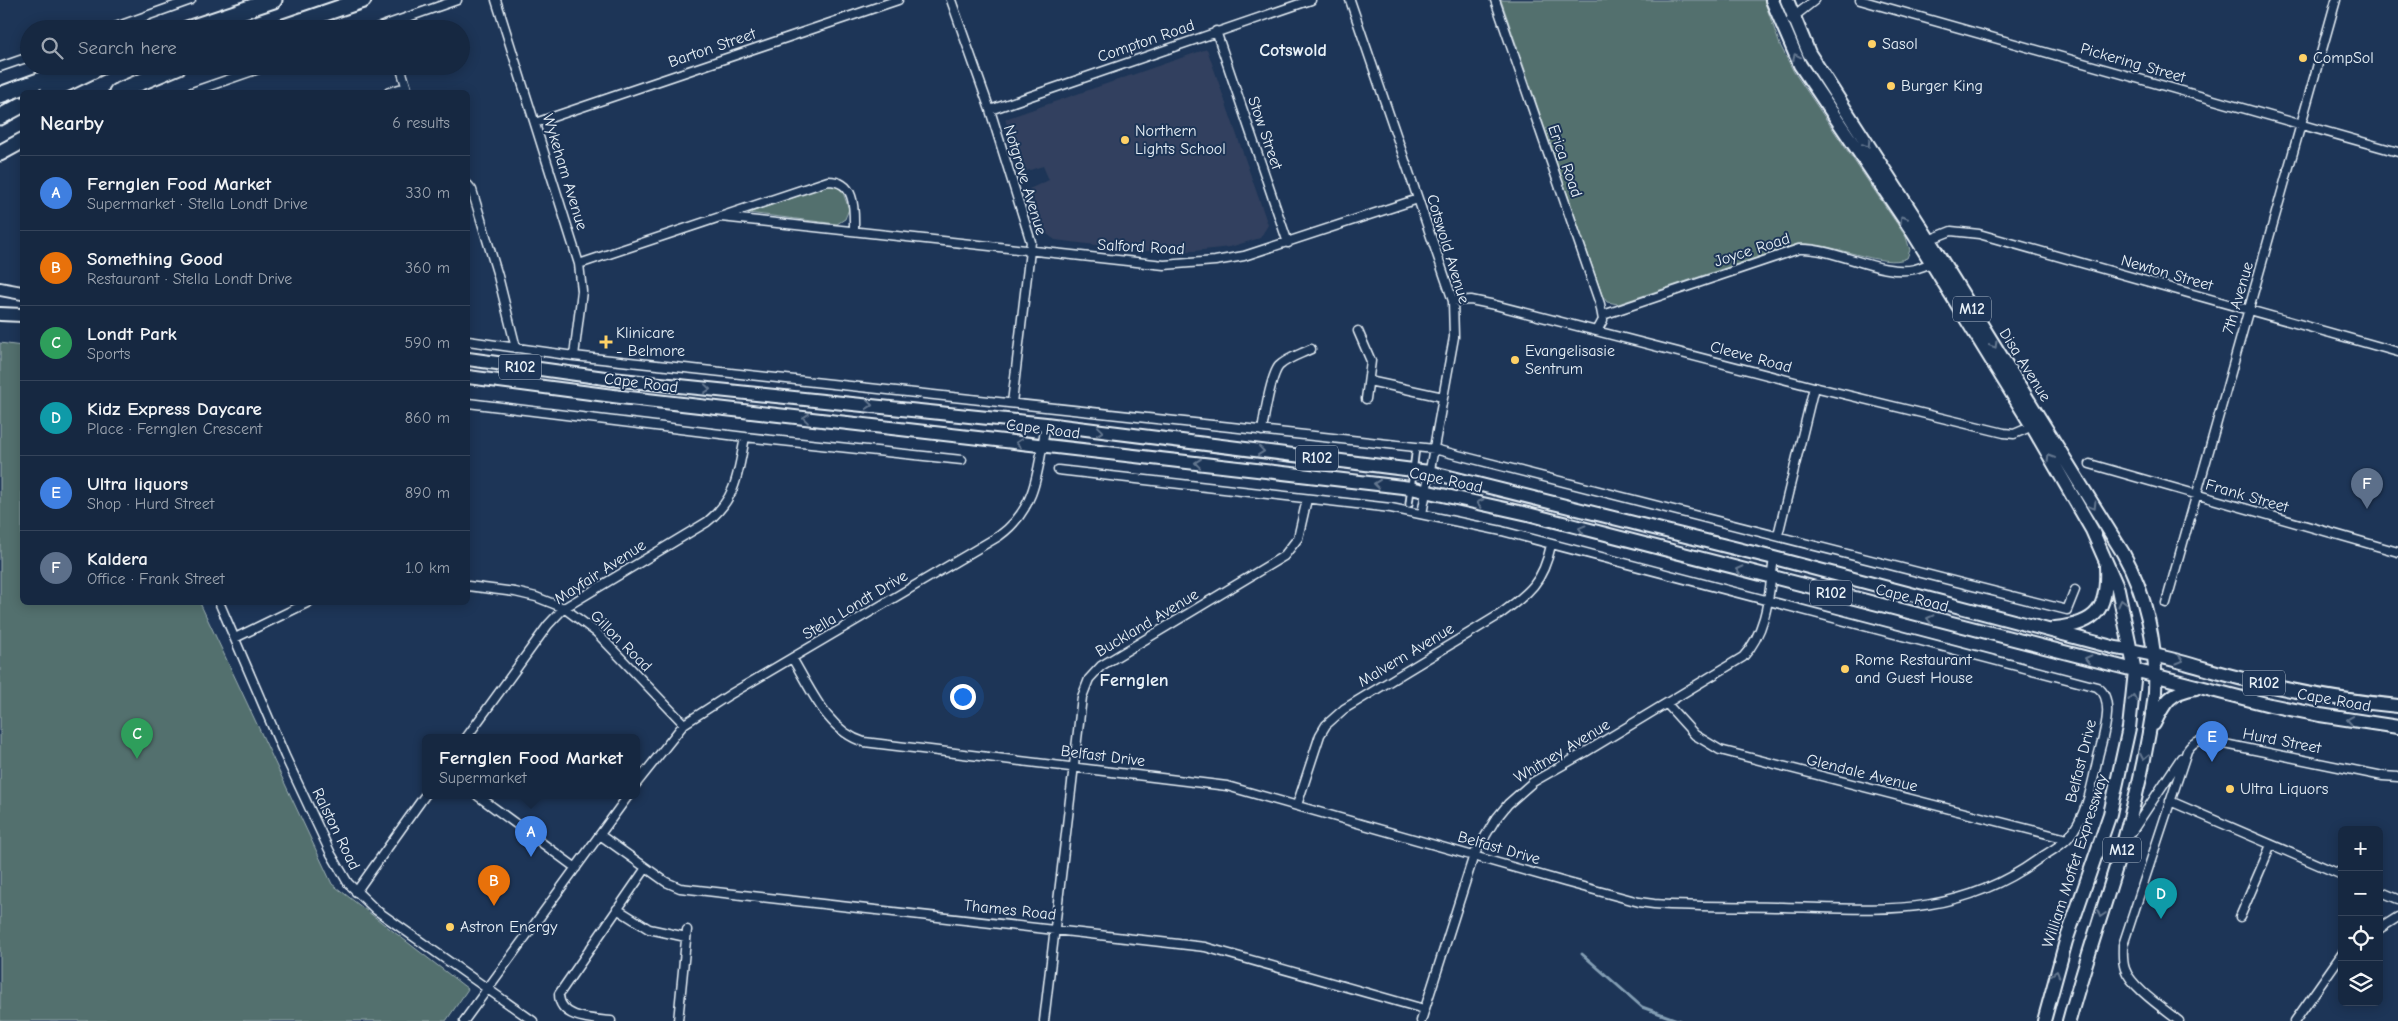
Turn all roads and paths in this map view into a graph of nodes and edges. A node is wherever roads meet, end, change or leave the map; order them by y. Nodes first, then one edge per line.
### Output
1 (191, 0) edge
2 (274, 0) edge
3 (363, 0) edge
4 (457, 0) edge
5 (496, 0) edge
6 (898, 0) edge
7 (951, 0) edge
8 (1311, 0) edge
9 (1350, 0) edge
10 (1495, 0) edge
11 (1772, 0) edge
12 (1788, 0) edge
13 (1815, 0) edge
14 (1860, 0) edge
15 (2336, 0) edge
16 (1793, 18) junction
17 (135, 20) edge
18 (214, 20) edge
19 (304, 20) edge
20 (405, 20) edge
21 (1781, 23) junction
22 (1216, 32) junction
23 (20, 60) edge
24 (0, 67) edge
25 (55, 75) edge
26 (83, 75) edge
27 (158, 75) edge
28 (241, 75) edge
29 (403, 75) edge
30 (52, 90) edge
31 (122, 90) edge
32 (198, 90) edge
33 (407, 90) edge
34 (0, 95) edge
35 (20, 106) edge
36 (990, 110) junction
37 (0, 117) edge
38 (535, 123) junction
39 (2301, 125) junction
40 (20, 137) edge
41 (20, 142) edge
42 (0, 147) edge
43 (2398, 152) edge
44 (0, 153) edge
45 (470, 188) edge
46 (1418, 199) junction
47 (721, 217) junction
48 (854, 231) junction
49 (1924, 242) junction
50 (1288, 243) junction
51 (1030, 251) junction
52 (1936, 261) junction
53 (579, 264) junction
54 (0, 289) edge
55 (20, 293) edge
56 (1453, 301) junction
57 (2249, 310) junction
58 (0, 314) edge
59 (20, 315) edge
60 (1603, 315) junction
61 (1358, 331) dead end
62 (1597, 331) junction
63 (470, 341) edge
64 (516, 348) junction
65 (1311, 349) dead end
66 (2398, 352) edge
67 (574, 356) junction
68 (470, 360) edge
69 (572, 374) junction
70 (470, 377) edge
71 (1369, 381) junction
72 (1814, 387) junction
73 (570, 391) junction
74 (1442, 397) junction
75 (1366, 399) dead end
76 (470, 403) edge
77 (1012, 403) junction
78 (1046, 424) junction
79 (2037, 424) junction
80 (1262, 430) junction
81 (745, 437) junction
82 (1042, 446) junction
83 (1416, 447) junction
84 (1434, 450) junction
85 (962, 460) dead end
86 (2090, 464) dead end
87 (1058, 470) dead end
88 (1413, 470) junction
89 (1429, 472) junction
90 (1411, 488) junction
91 (1425, 491) junction
92 (2197, 496) junction
93 (1307, 499) junction
94 (1409, 504) dead end
95 (1422, 514) junction
96 (1778, 535) junction
97 (1551, 545) junction
98 (2398, 552) edge
99 (1774, 558) junction
100 (2106, 558) junction
101 (1771, 578) junction
102 (470, 586) edge
103 (2075, 590) dead end
104 (1768, 602) junction
105 (2166, 603) dead end
106 (220, 605) edge
107 (303, 605) edge
108 (564, 608) junction
109 (2047, 628) junction
110 (235, 638) junction
111 (2132, 650) junction
112 (2153, 654) junction
113 (792, 658) junction
114 (2135, 671) junction
115 (2154, 674) junction
116 (2199, 687) junction
117 (1667, 704) junction
118 (2398, 706) edge
119 (684, 724) junction
120 (2398, 726) edge
121 (469, 734) edge
122 (2149, 735) junction
123 (2187, 750) junction
124 (1073, 767) junction
125 (2398, 776) edge
126 (640, 779) edge
127 (422, 799) edge
128 (482, 799) edge
129 (626, 799) edge
130 (2170, 801) junction
131 (1297, 805) junction
132 (600, 835) junction
133 (2067, 839) junction
134 (2124, 844) junction
135 (2271, 845) junction
136 (1474, 856) junction
137 (576, 868) junction
138 (646, 868) junction
139 (2338, 873) edge
140 (356, 892) junction
141 (2383, 892) edge
142 (2398, 898) edge
143 (617, 909) junction
144 (2240, 917) dead end
145 (2398, 917) edge
146 (2383, 926) edge
147 (1054, 929) junction
148 (2338, 960) edge
149 (487, 990) junction
150 (1424, 1009) junction
151 (464, 1021) edge
152 (533, 1021) edge
153 (611, 1021) edge
154 (678, 1021) edge
155 (1044, 1021) edge
156 (1421, 1021) edge
157 (2044, 1021) edge
158 (2069, 1021) edge
159 (2179, 1021) edge
160 (2295, 1021) edge

1 - 17 street
2 - 18 highway
3 - 19 highway
4 - 20 street
5 - 38 street, Wykeham Avenue
6 - 38 street, Barton Street
7 - 36 street, Notgrove Avenue
8 - 22 street, Compton Road
9 - 46 street, Cotswold Avenue
10 - 60 street, Erica Road
11 - 21 main road, Disa Avenue / M12
12 - 16 main road, Disa Avenue / M12
13 - 16 street
14 - 39 street, Pickering Street
15 - 39 street, 7th Avenue
16 - 21 street
16 -> 49 main road, Disa Avenue / M12
49 -> 21 main road, Disa Avenue / M12
22 - 36 street, Compton Road
22 - 50 street, Stow Street
23 - 24 street
25 - 34 highway
26 - 30 highway
27 - 31 highway
28 - 32 street
29 - 33 street
35 - 37 highway
36 - 51 street, Notgrove Avenue
38 - 53 street, Wykeham Avenue
39 - 43 street, Pickering Street
39 - 57 street, 7th Avenue
40 - 42 highway
41 - 44 highway
45 - 64 street
46 - 50 street, Salford Road
46 - 56 street, Cotswold Avenue
47 - 48 street, Salford Road
47 - 48 street, Salford Road
47 - 53 street, Salford Road
48 - 51 street, Salford Road
49 - 52 main road, Disa Avenue / M12
49 - 57 street, Newton Street
50 - 51 street, Salford Road
51 - 77 street, Notgrove Avenue
52 - 60 street, Joyce Road
52 - 79 main road, Disa Avenue / M12
53 - 67 street, Wykeham Avenue
54 - 55 main road
56 - 62 street, Cleeve Road
56 - 74 street, Cotswold Avenue
57 - 66 street, Newton Street
57 - 92 street, 7th Avenue
58 - 59 main road
60 - 62 street
61 - 71 street
62 - 72 street, Cleeve Road
63 - 64 street, Cape Road
64 - 67 street, Cape Road
65 - 80 street
67 - 77 street, Cape Road
68 - 69 main road, Cape Road / R102
69 - 73 main road
69 -> 78 main road, Cape Road / R102
70 - 73 main road, Cape Road / R102
71 - 74 street
71 - 75 street
72 - 79 street, Cleeve Road
72 - 96 street
82 -> 73 main road, Cape Road / R102
74 - 84 street, Cotswold Avenue
76 - 81 street
77 - 80 street, Cape Road
78 - 82 street, Stella Londt Drive
78 -> 88 main road, Cape Road / R102
100 -> 79 main road, Disa Avenue / M12
79 -> 112 main road, Disa Avenue / M12
80 - 83 street, Cape Road
81 - 85 street
81 - 108 street, Mayfair Avenue
90 -> 82 main road, Cape Road / R102
82 - 113 street, Stella Londt Drive
83 - 84 street, Cape Road
83 - 88 street
84 - 89 street, Cotswold Avenue
84 - 96 street, Cape Road
86 - 92 street, Frank Street
87 - 93 street
88 - 89 main road, Cape Road / R102
88 - 90 street
89 - 91 street, Cotswold Avenue
89 - 99 main road, Cape Road / R102
90 - 91 main road, Cape Road / R102
90 - 94 street
91 - 95 street, Cotswold Avenue
101 -> 91 main road, Cape Road / R102
92 - 98 street, Frank Street
92 - 105 street, 7th Avenue
93 - 95 street
93 - 124 street, Buckland Avenue
95 - 97 street
96 - 103 street, Cape Road
97 - 104 street
97 - 131 street, Malvern Avenue
99 - 101 street, Whitney Avenue
99 - 109 main road, Cape Road / R102
100 - 109 main road
111 -> 100 main road, Disa Avenue / M12
101 - 104 street, Whitney Avenue
114 -> 101 main road, Cape Road / R102
102 - 108 street, Gillon Road
104 - 117 street, Whitney Avenue
104 - 133 street, Belfast Drive
106 - 110 street, Ralston Road
107 - 110 street
108 - 119 street, Gillon Road
108 - 121 street, Mayfair Avenue
109 - 111 main road, Cape Road / R102
110 - 140 street, Ralston Road
111 - 112 main road, Cape Road / R102
111 - 114 main road, William Moffet Expressway / M12
112 - 115 main road, M12
112 -> 118 main road, Cape Road / R102
113 - 119 street, Stella Londt Drive
113 - 124 street, Belfast Drive
114 - 115 main road, Cape Road / R102
157 -> 114 main road, William Moffet Expressway / M12
115 - 116 main road, Cape Road / R102
115 - 122 main road, M12
120 -> 116 main road, Cape Road / R102
116 - 122 main road
117 - 133 street, Glendale Avenue
117 - 136 street, Whitney Avenue
119 - 126 street, Stella Londt Drive
122 -> 134 main road, M12
123 - 125 street, Hurd Street
123 - 130 street
123 - 134 street
124 - 131 street, Belfast Drive
124 - 147 street, Buckland Avenue
127 - 140 street
128 - 137 street
129 - 132 street
130 - 135 street
130 - 159 street
131 - 136 street, Belfast Drive
132 - 137 street
132 - 138 street, Thames Road
133 - 136 street, Belfast Drive
134 -> 158 main road, M12
135 - 139 street
135 - 144 street
136 - 150 street, Whitney Avenue
137 - 149 street
138 - 143 street
138 - 147 street, Thames Road
140 - 149 street, Ralston Road
141 - 142 street
143 - 153 street
143 - 154 street
145 - 146 street
147 - 150 street, Thames Road
147 - 155 street, Buckland Avenue
148 - 160 street
149 - 151 street
149 - 152 street, Ralston Road
150 - 156 street, Whitney Avenue

